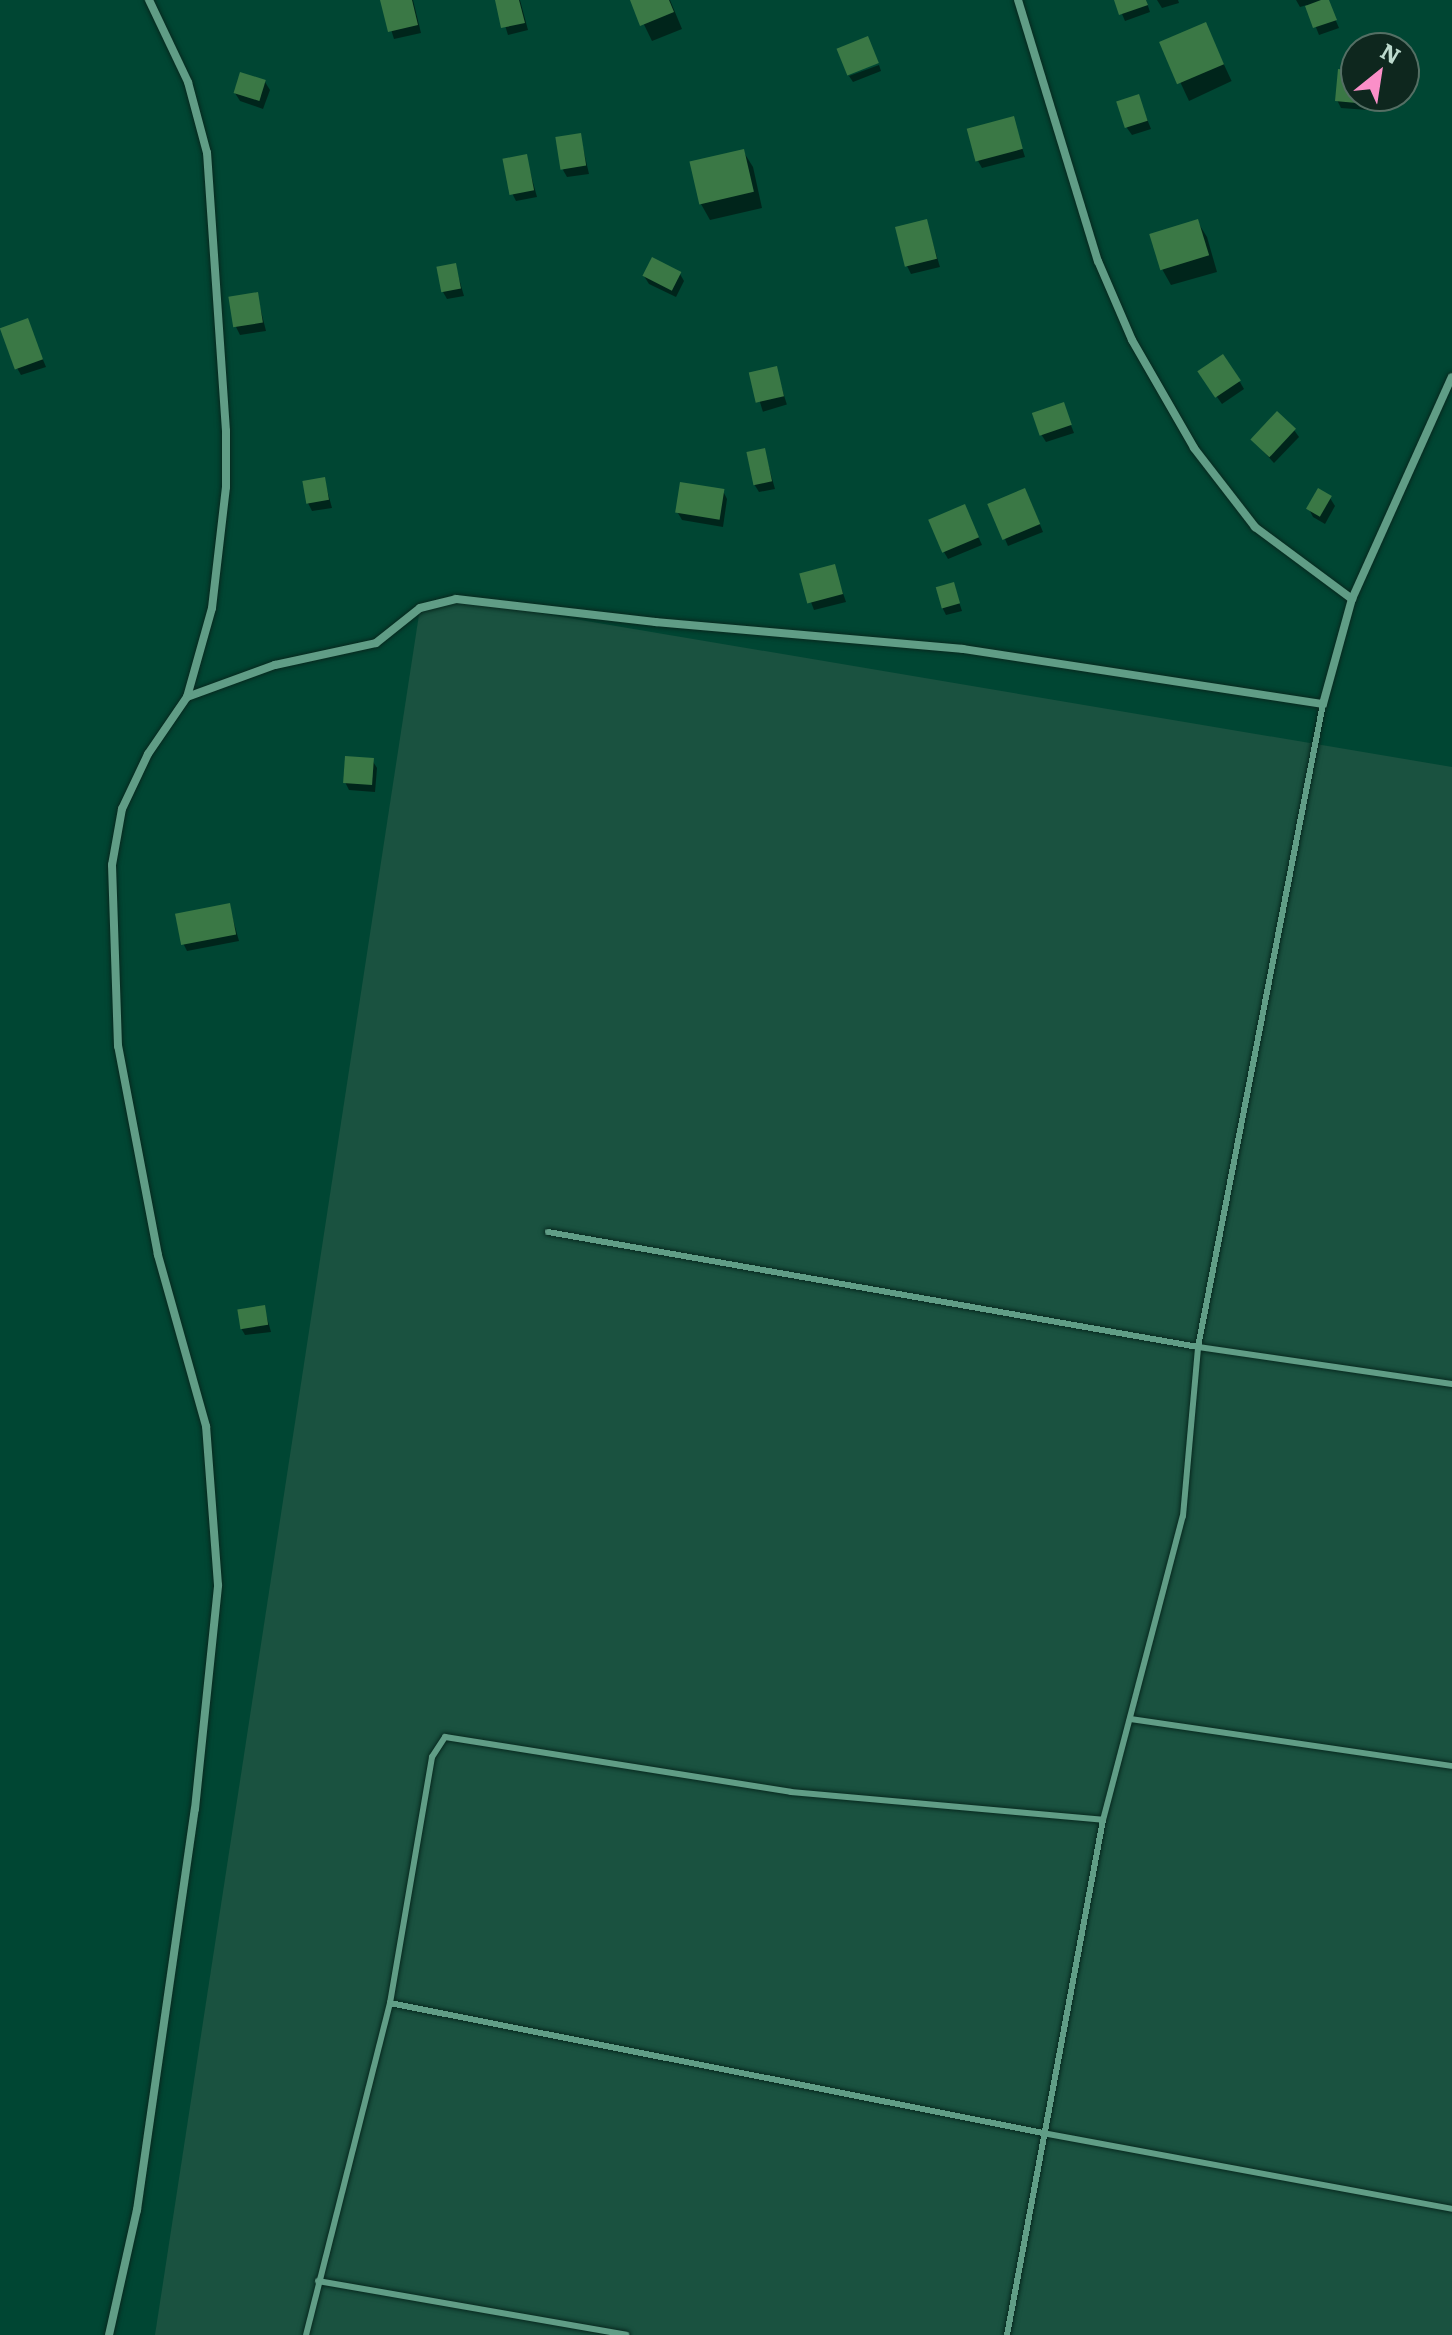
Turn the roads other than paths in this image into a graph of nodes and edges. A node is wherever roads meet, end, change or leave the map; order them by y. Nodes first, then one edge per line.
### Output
1 (149, 0) edge
2 (1018, 0) edge
3 (1452, 377) edge
4 (1352, 599) junction
5 (187, 697) junction
6 (1323, 704) junction
7 (548, 1232) dead end
8 (1198, 1347) junction
9 (1452, 1384) edge
10 (1130, 1719) junction
11 (1452, 1766) edge
12 (1103, 1820) junction
13 (390, 2003) junction
14 (1043, 2133) junction
15 (1452, 2209) edge
16 (318, 2281) junction
17 (109, 2335) edge
18 (306, 2335) edge
19 (626, 2335) edge
20 (1007, 2335) edge

1 - 5 street
2 - 4 street
3 - 4 street
4 - 6 street
5 - 6 street
5 - 17 street
6 - 8 lane
7 - 8 lane
8 - 9 lane
8 - 10 lane
10 - 11 lane
10 - 12 lane
12 - 13 lane
12 - 14 lane
13 - 14 lane
13 - 16 lane
14 - 15 lane
14 - 20 lane
16 - 18 lane
16 - 19 lane

